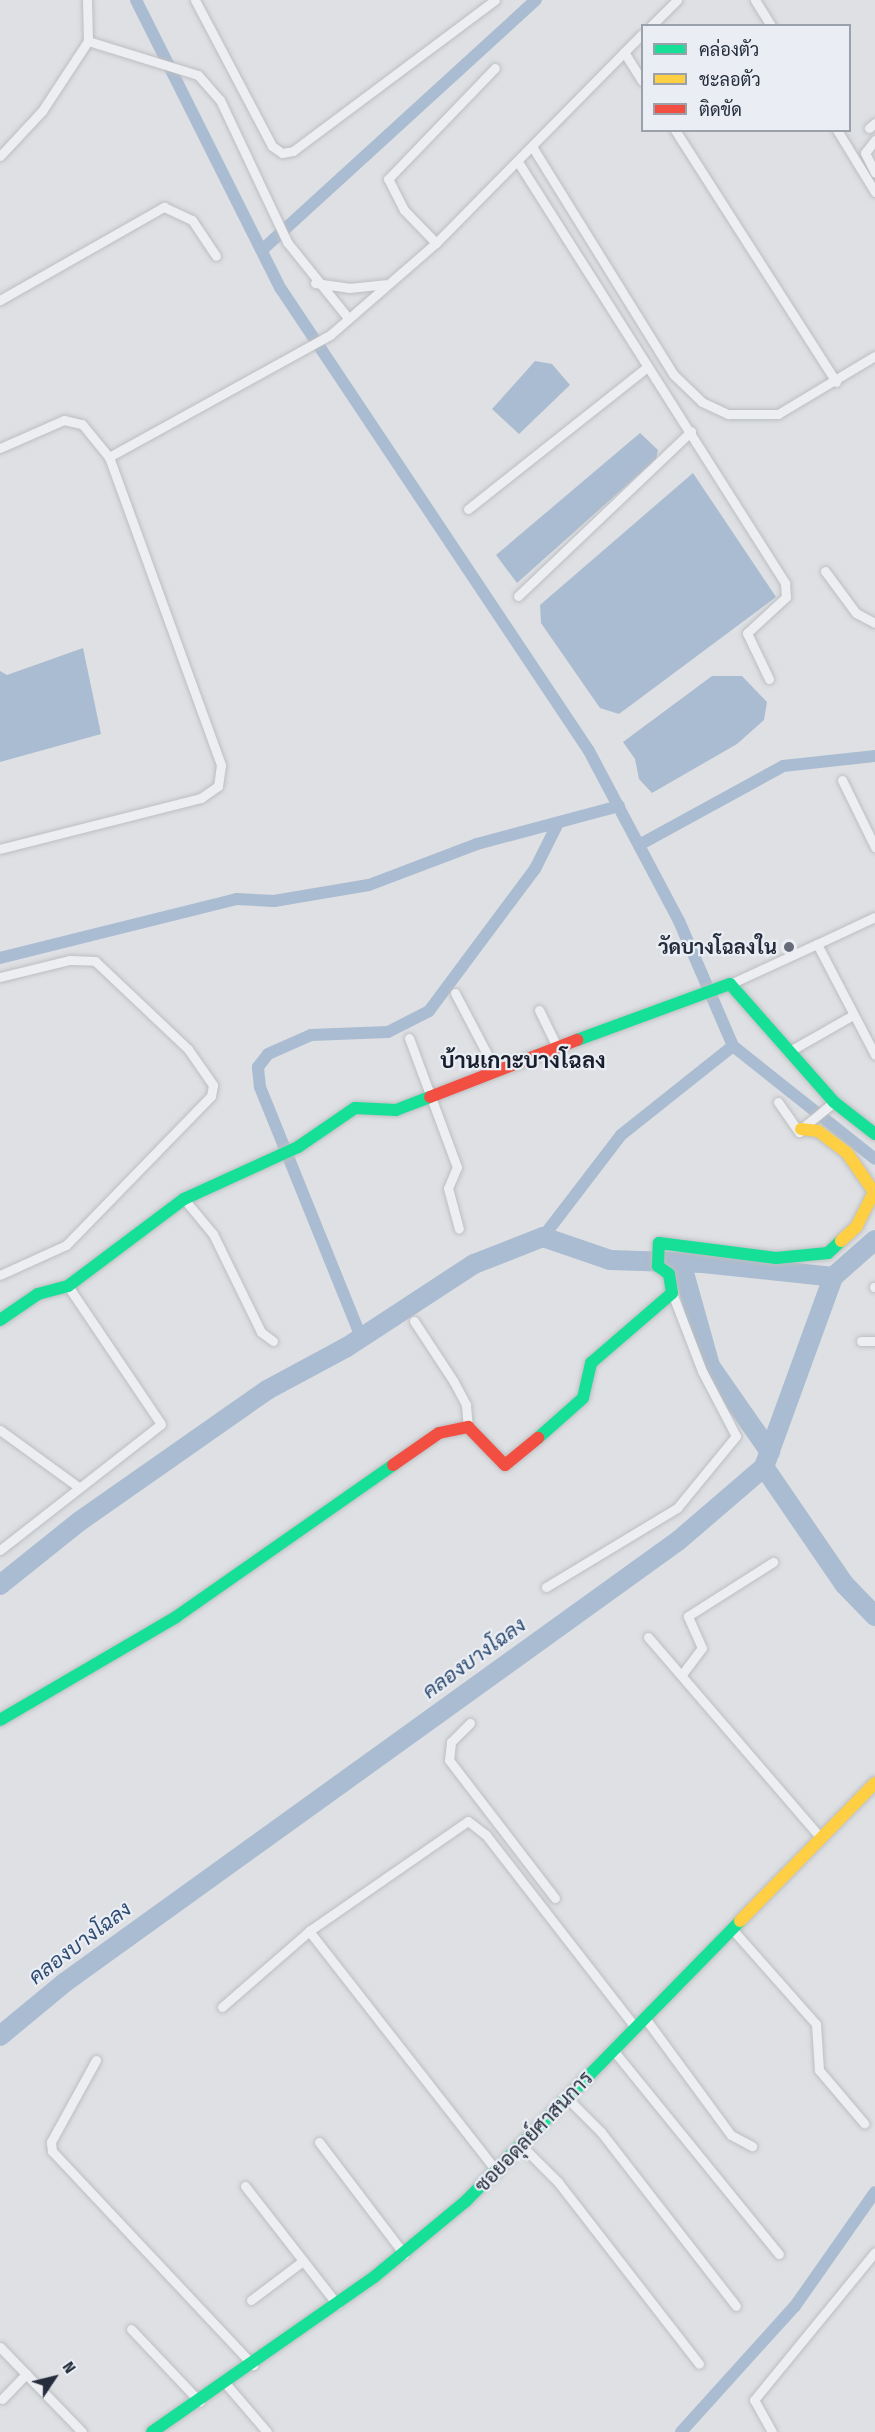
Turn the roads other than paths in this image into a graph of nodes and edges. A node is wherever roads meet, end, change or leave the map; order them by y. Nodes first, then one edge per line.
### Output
1 (87, 0) edge
2 (195, 0) edge
3 (495, 0) edge
4 (677, 0) edge
5 (755, 0) edge
6 (653, 24) edge
7 (770, 24) edge
8 (641, 35) edge
9 (88, 41) junction
10 (624, 52) junction
11 (495, 68) dead end
12 (641, 79) edge
13 (676, 132) edge
14 (838, 132) edge
15 (875, 140) edge
16 (533, 148) junction
17 (0, 156) edge
18 (518, 162) junction
19 (875, 173) edge
20 (875, 192) edge
21 (435, 243) junction
22 (216, 256) dead end
23 (315, 283) junction
24 (385, 284) junction
25 (0, 300) edge
26 (348, 318) junction
27 (875, 356) edge
28 (647, 367) junction
29 (836, 382) junction
30 (691, 431) junction
31 (0, 448) edge
32 (109, 457) junction
33 (468, 509) dead end
34 (825, 572) dead end
35 (518, 596) dead end
36 (875, 623) edge
37 (769, 679) dead end
38 (842, 780) dead end
39 (875, 847) edge
40 (0, 849) edge
41 (875, 917) edge
42 (817, 944) junction
43 (0, 977) edge
44 (727, 984) junction
45 (455, 993) dead end
46 (539, 1010) dead end
47 (853, 1015) junction
48 (409, 1038) dead end
49 (556, 1045) junction
50 (788, 1052) junction
51 (875, 1055) edge
52 (496, 1071) junction
53 (430, 1098) junction
54 (778, 1102) dead end
55 (834, 1102) junction
56 (800, 1131) junction
57 (875, 1134) edge
58 (184, 1199) junction
59 (459, 1229) dead end
60 (0, 1275) edge
61 (68, 1286) junction
62 (672, 1293) junction
63 (0, 1320) edge
64 (414, 1322) dead end
65 (273, 1341) dead end
66 (861, 1341) dead end
67 (875, 1341) edge
68 (468, 1427) junction
69 (0, 1430) edge
70 (76, 1486) junction
71 (0, 1550) edge
72 (773, 1562) dead end
73 (546, 1587) dead end
74 (648, 1637) dead end
75 (682, 1673) junction
76 (0, 1720) edge
77 (470, 1723) dead end
78 (875, 1783) edge
79 (821, 1838) junction
80 (555, 1898) dead end
81 (732, 1929) junction
82 (309, 1931) junction
83 (222, 2007) dead end
84 (645, 2018) junction
85 (635, 2027) junction
86 (613, 2050) junction
87 (96, 2060) dead end
88 (568, 2098) junction
89 (864, 2122) dead end
90 (319, 2142) dead end
91 (522, 2146) junction
92 (752, 2146) dead end
93 (497, 2172) junction
94 (244, 2186) dead end
95 (875, 2252) edge
96 (404, 2254) junction
97 (778, 2254) dead end
98 (303, 2261) junction
99 (250, 2300) dead end
100 (337, 2304) junction
101 (736, 2306) dead end
102 (131, 2329) dead end
103 (0, 2347) edge
104 (699, 2364) dead end
105 (253, 2365) junction
106 (26, 2374) junction
107 (226, 2384) junction
108 (0, 2400) edge
109 (200, 2402) junction
110 (82, 2432) edge
111 (152, 2432) edge
112 (267, 2432) edge
113 (772, 2432) edge

1 - 9 street
2 - 3 street
4 - 6 street
5 - 7 street
8 - 10 street
9 - 17 street
9 - 23 street
10 - 12 street
10 - 16 street
11 - 21 street
13 - 29 street
14 - 20 street
15 - 19 street
16 - 18 street
16 - 29 street
18 - 21 street
18 - 28 street
21 - 24 street
22 - 25 street
23 - 24 street
23 - 26 street
24 - 26 street
26 - 32 street
27 - 29 street
28 - 30 street
28 - 33 street
30 - 35 street
30 - 37 street
31 - 32 street
32 - 40 street
34 - 36 street
38 - 39 street
41 - 42 street
42 - 44 street
42 - 47 street
43 - 60 street
44 - 49 street
44 - 50 street
45 - 52 street
46 - 49 street
47 - 50 street
47 - 51 street
48 - 53 street
49 - 52 street
50 - 55 street
52 - 53 street
53 - 58 street
53 - 59 street
54 - 56 street
55 - 56 street
55 - 57 street
56 - 62 street
58 - 61 street
58 - 65 street
61 - 63 street
61 - 70 street
62 - 68 street
62 - 73 street
64 - 68 street
66 - 67 street
68 - 76 street
69 - 70 street
70 - 71 street
72 - 75 street
74 - 75 street
75 - 79 street
77 - 80 street
78 - 79 street, ซอยอดุลย์ศาสนการ
79 - 81 street, ซอยอดุลย์ศาสนการ
81 - 84 street, ซอยอดุลย์ศาสนการ
81 - 89 street
82 - 83 street
82 - 85 street
82 - 93 street
84 - 85 street, ซอยอดุลย์ศาสนการ
84 - 92 street
85 - 86 street, ซอยอดุลย์ศาสนการ
86 - 88 street, ซอยอดุลย์ศาสนการ
86 - 97 street
87 - 105 street
88 - 91 street, ซอยอดุลย์ศาสนการ
88 - 101 street
90 - 96 street
91 - 93 street, ซอยอดุลย์ศาสนการ
91 - 104 street
93 - 96 street, ซอยอดุลย์ศาสนการ
94 - 98 street
95 - 113 street
96 - 100 street, ซอยอดุลย์ศาสนการ
98 - 99 street
98 - 100 street
100 - 105 street, ซอยอดุลย์ศาสนการ
102 - 109 street
103 - 106 street
105 - 107 street, ซอยอดุลย์ศาสนการ
106 - 108 street
106 - 110 street
107 - 109 street, ซอยอดุลย์ศาสนการ
107 - 112 street
109 - 111 street, ซอยอดุลย์ศาสนการ

